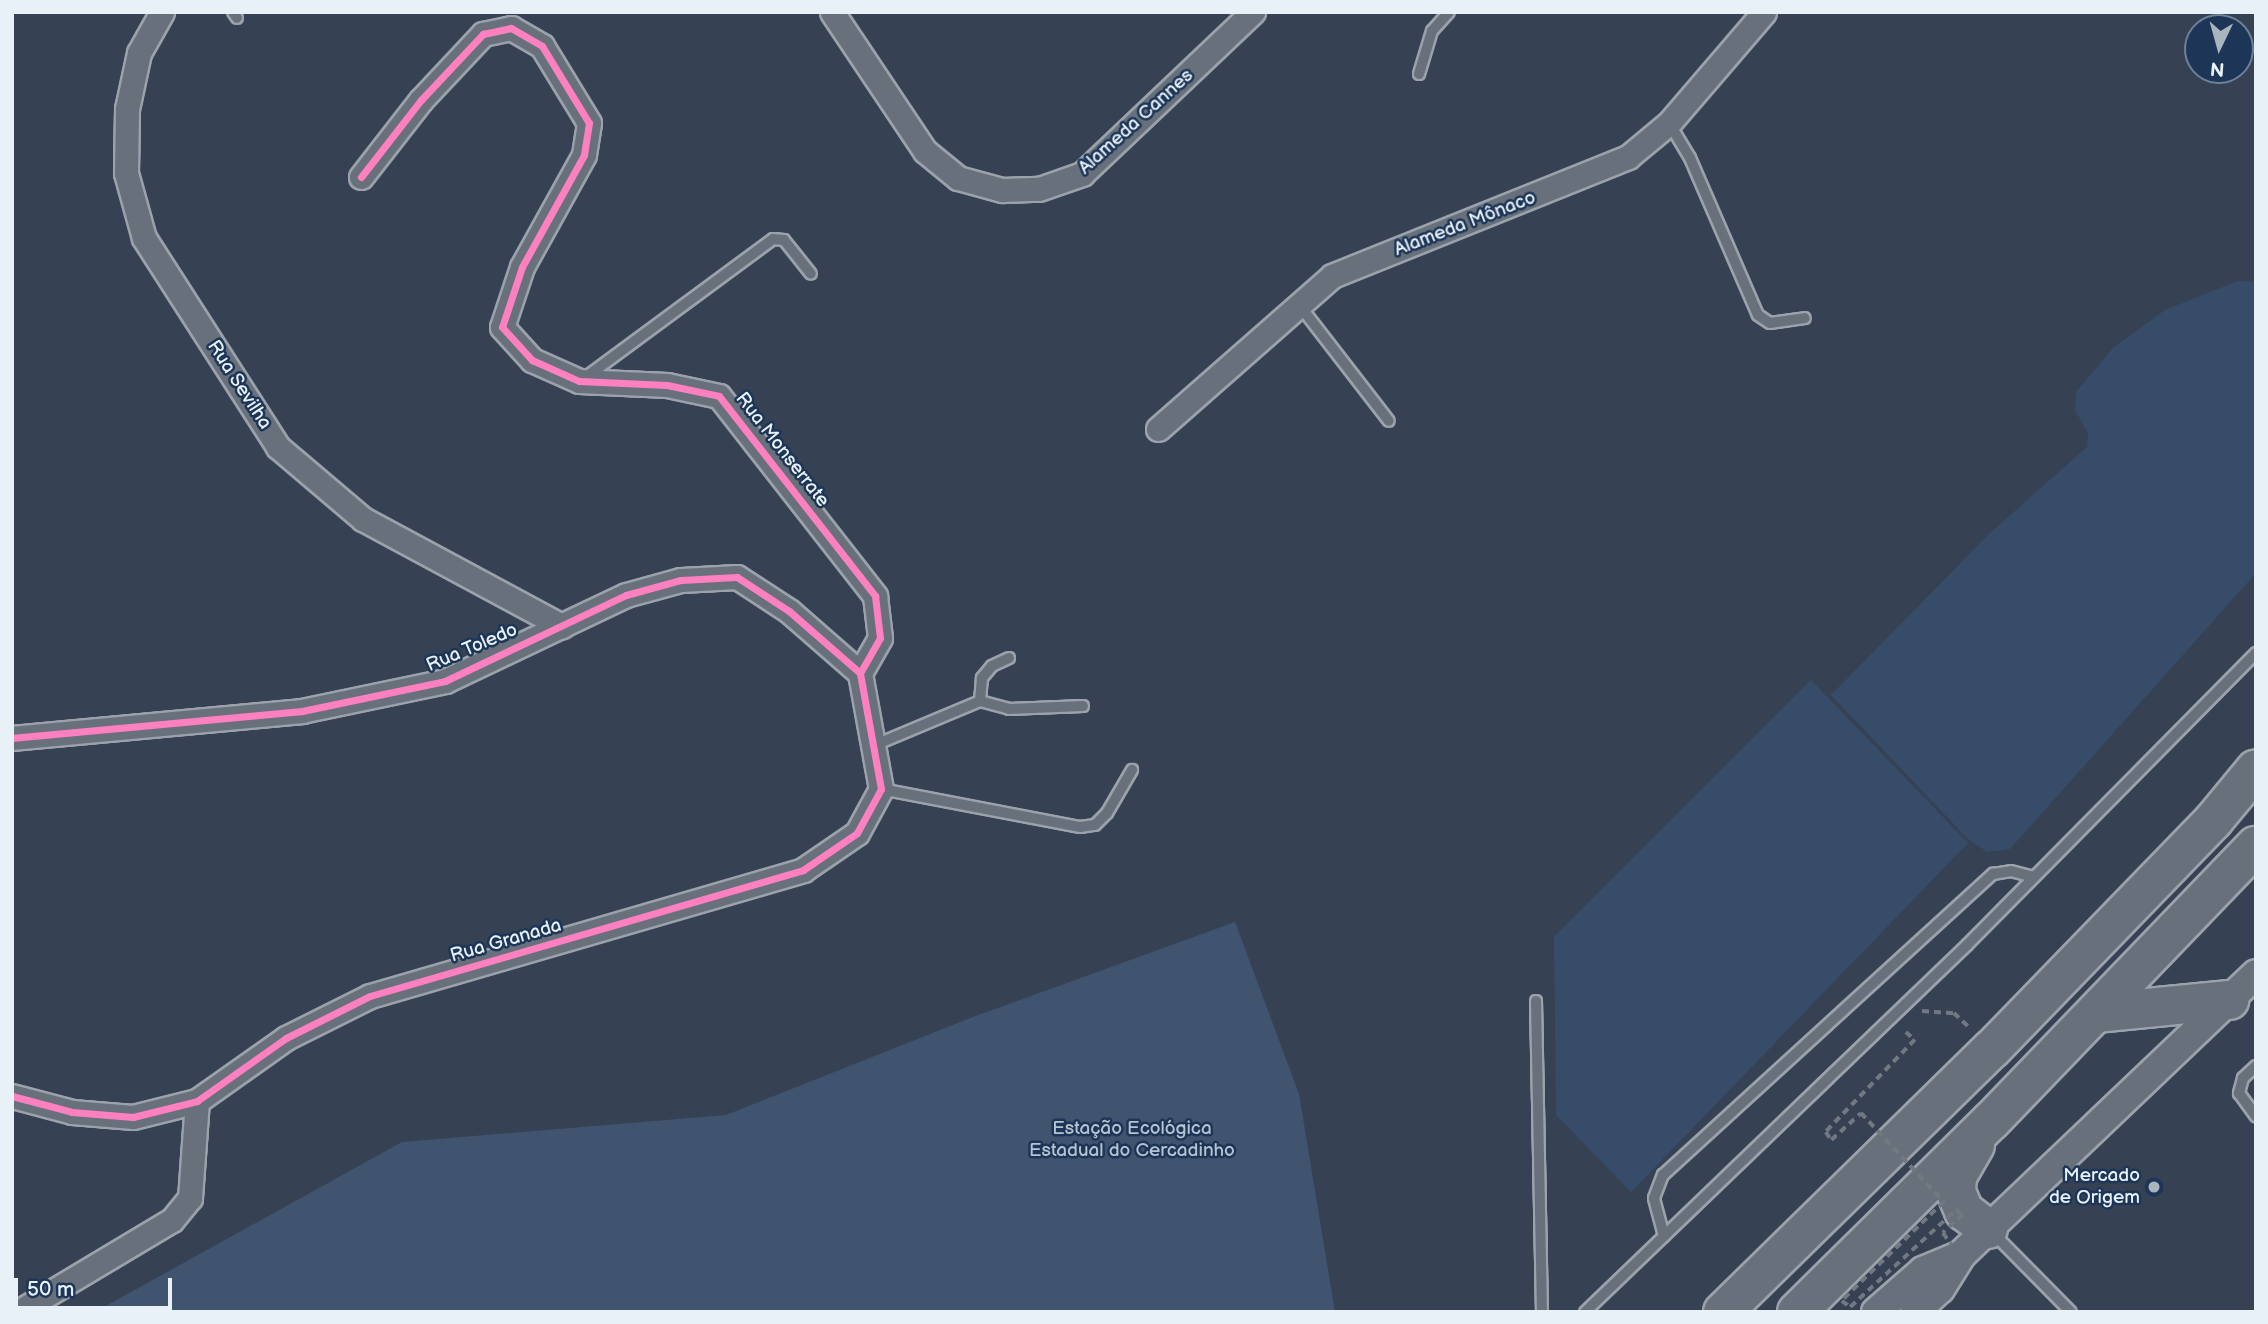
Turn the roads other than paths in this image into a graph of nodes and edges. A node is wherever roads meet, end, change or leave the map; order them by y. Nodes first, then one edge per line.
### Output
1 (162, 12) edge
2 (832, 12) edge
3 (1253, 12) edge
4 (1449, 12) edge
5 (1764, 12) edge
6 (1419, 74) dead end
7 (1669, 123) junction
8 (361, 177) dead end
9 (811, 274) dead end
10 (1300, 306) junction
11 (1805, 318) dead end
12 (579, 382) junction
13 (1389, 421) dead end
14 (1158, 429) dead end
15 (562, 626) junction
16 (2256, 653) edge
17 (1009, 658) dead end
18 (860, 673) junction
19 (980, 701) junction
20 (1083, 706) dead end
21 (12, 738) edge
22 (875, 745) junction
23 (2256, 769) edge
24 (1132, 770) dead end
25 (881, 789) junction
26 (2256, 846) edge
27 (2033, 877) junction
28 (2256, 974) edge
29 (2228, 1000) junction
30 (1536, 1001) dead end
31 (2096, 1013) junction
32 (2256, 1066) edge
33 (12, 1096) edge
34 (197, 1101) junction
35 (2256, 1116) edge
36 (1992, 1121) junction
37 (1988, 1229) junction
38 (1664, 1236) junction
39 (1956, 1250) junction
40 (18, 1312) edge
41 (1542, 1312) edge
42 (1585, 1312) edge
43 (1723, 1312) edge
44 (1797, 1312) edge
45 (1876, 1312) edge
46 (1915, 1312) edge
47 (2071, 1312) edge

1 - 15 street, Rua Sevilha
2 - 3 street, Alameda Cannes
4 - 6 lane
5 - 7 street, Alameda Mônaco
7 - 10 street, Alameda Mônaco
7 - 11 lane
8 - 12 street, Rua Monserrate
9 - 12 lane
10 - 13 lane
10 - 14 street, Alameda Mônaco
12 - 18 street, Rua Monserrate
15 - 18 street, Rua Toledo
15 - 21 street, Rua Toledo
16 - 27 lane
17 - 19 lane
18 - 22 street
19 - 20 lane
19 - 22 lane
22 - 25 street
23 - 43 highway
24 - 25 lane
25 - 34 street, Rua Granada
26 - 31 highway
27 - 38 lane
27 - 38 lane
28 - 29 street
29 - 31 highway
29 - 37 street
30 - 41 lane
31 - 36 highway
32 - 35 lane
33 - 34 street, Rua Granada
34 - 40 street
36 - 37 highway
36 - 44 highway
37 - 39 street
37 - 47 lane
38 - 42 lane
39 - 45 street
39 - 46 street

